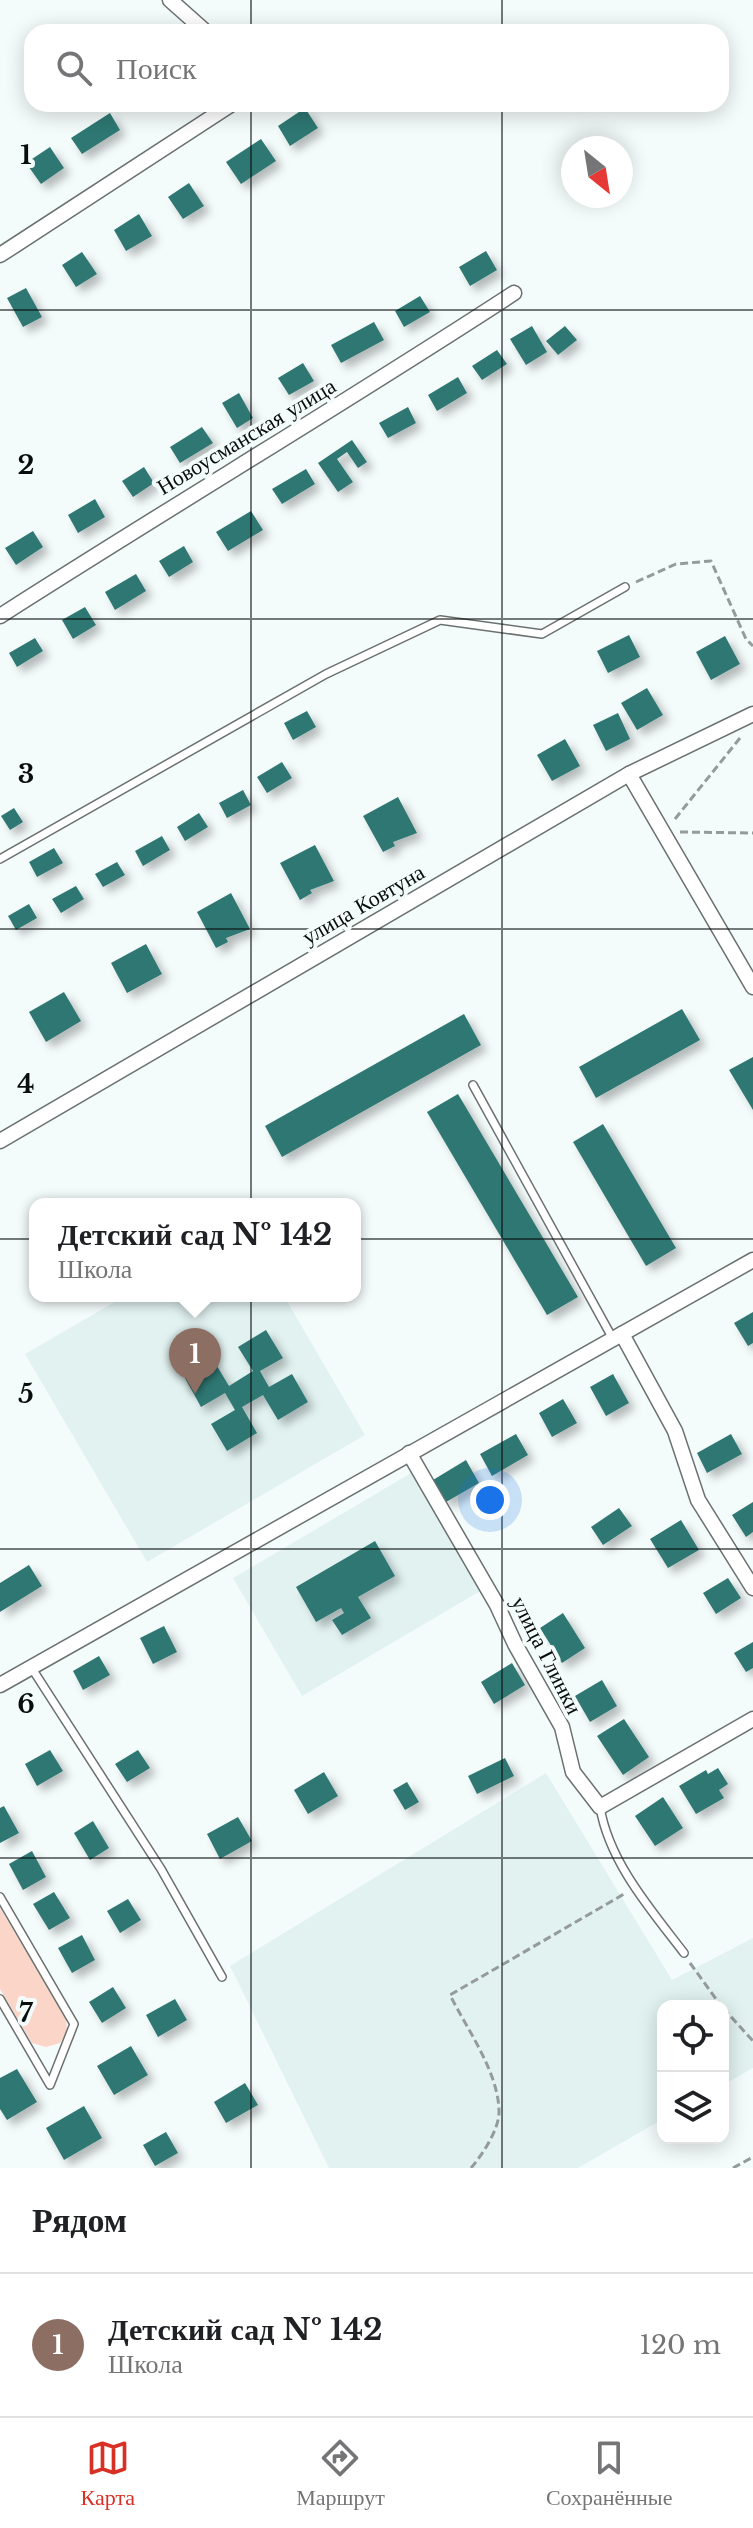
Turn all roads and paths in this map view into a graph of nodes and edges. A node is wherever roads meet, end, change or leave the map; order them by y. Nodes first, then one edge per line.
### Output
1 (170, 0) edge
2 (197, 24) edge
3 (220, 112) edge
4 (0, 255) edge
5 (514, 293) dead end
6 (625, 587) joint
7 (0, 616) edge
8 (753, 646) edge
9 (753, 714) edge
10 (740, 739) dead end
11 (629, 774) junction
12 (665, 832) junction
13 (753, 833) edge
14 (0, 859) edge
15 (753, 987) edge
16 (473, 1085) dead end
17 (0, 1141) edge
18 (753, 1260) edge
19 (618, 1336) junction
20 (409, 1453) junction
21 (753, 1588) edge
22 (31, 1667) junction
23 (0, 1685) edge
24 (753, 1719) edge
25 (600, 1807) junction
26 (636, 1888) junction
27 (0, 1897) edge
28 (684, 1953) joint
29 (222, 1977) dead end
30 (0, 1999) edge
31 (715, 2000) edge
32 (729, 2015) edge
33 (753, 2041) edge
34 (753, 2157) edge
35 (471, 2168) edge
36 (733, 2168) edge

1 - 2 street
3 - 4 street
5 - 7 street, Новоусманская улица
6 - 8 path
6 - 14 lane
9 - 11 street, улица Ковтуна
10 - 12 path
11 - 12 street
11 - 17 street, улица Ковтуна
12 - 13 path
12 - 15 street
16 - 19 lane
18 - 19 street
19 - 20 street
19 - 21 street
20 - 22 street
20 - 25 street, улица Глинки
22 - 23 street
22 - 29 lane
24 - 25 street
25 - 26 lane
26 - 28 lane
26 - 35 path
27 - 30 lane
28 - 31 path
32 - 33 path
34 - 36 path

